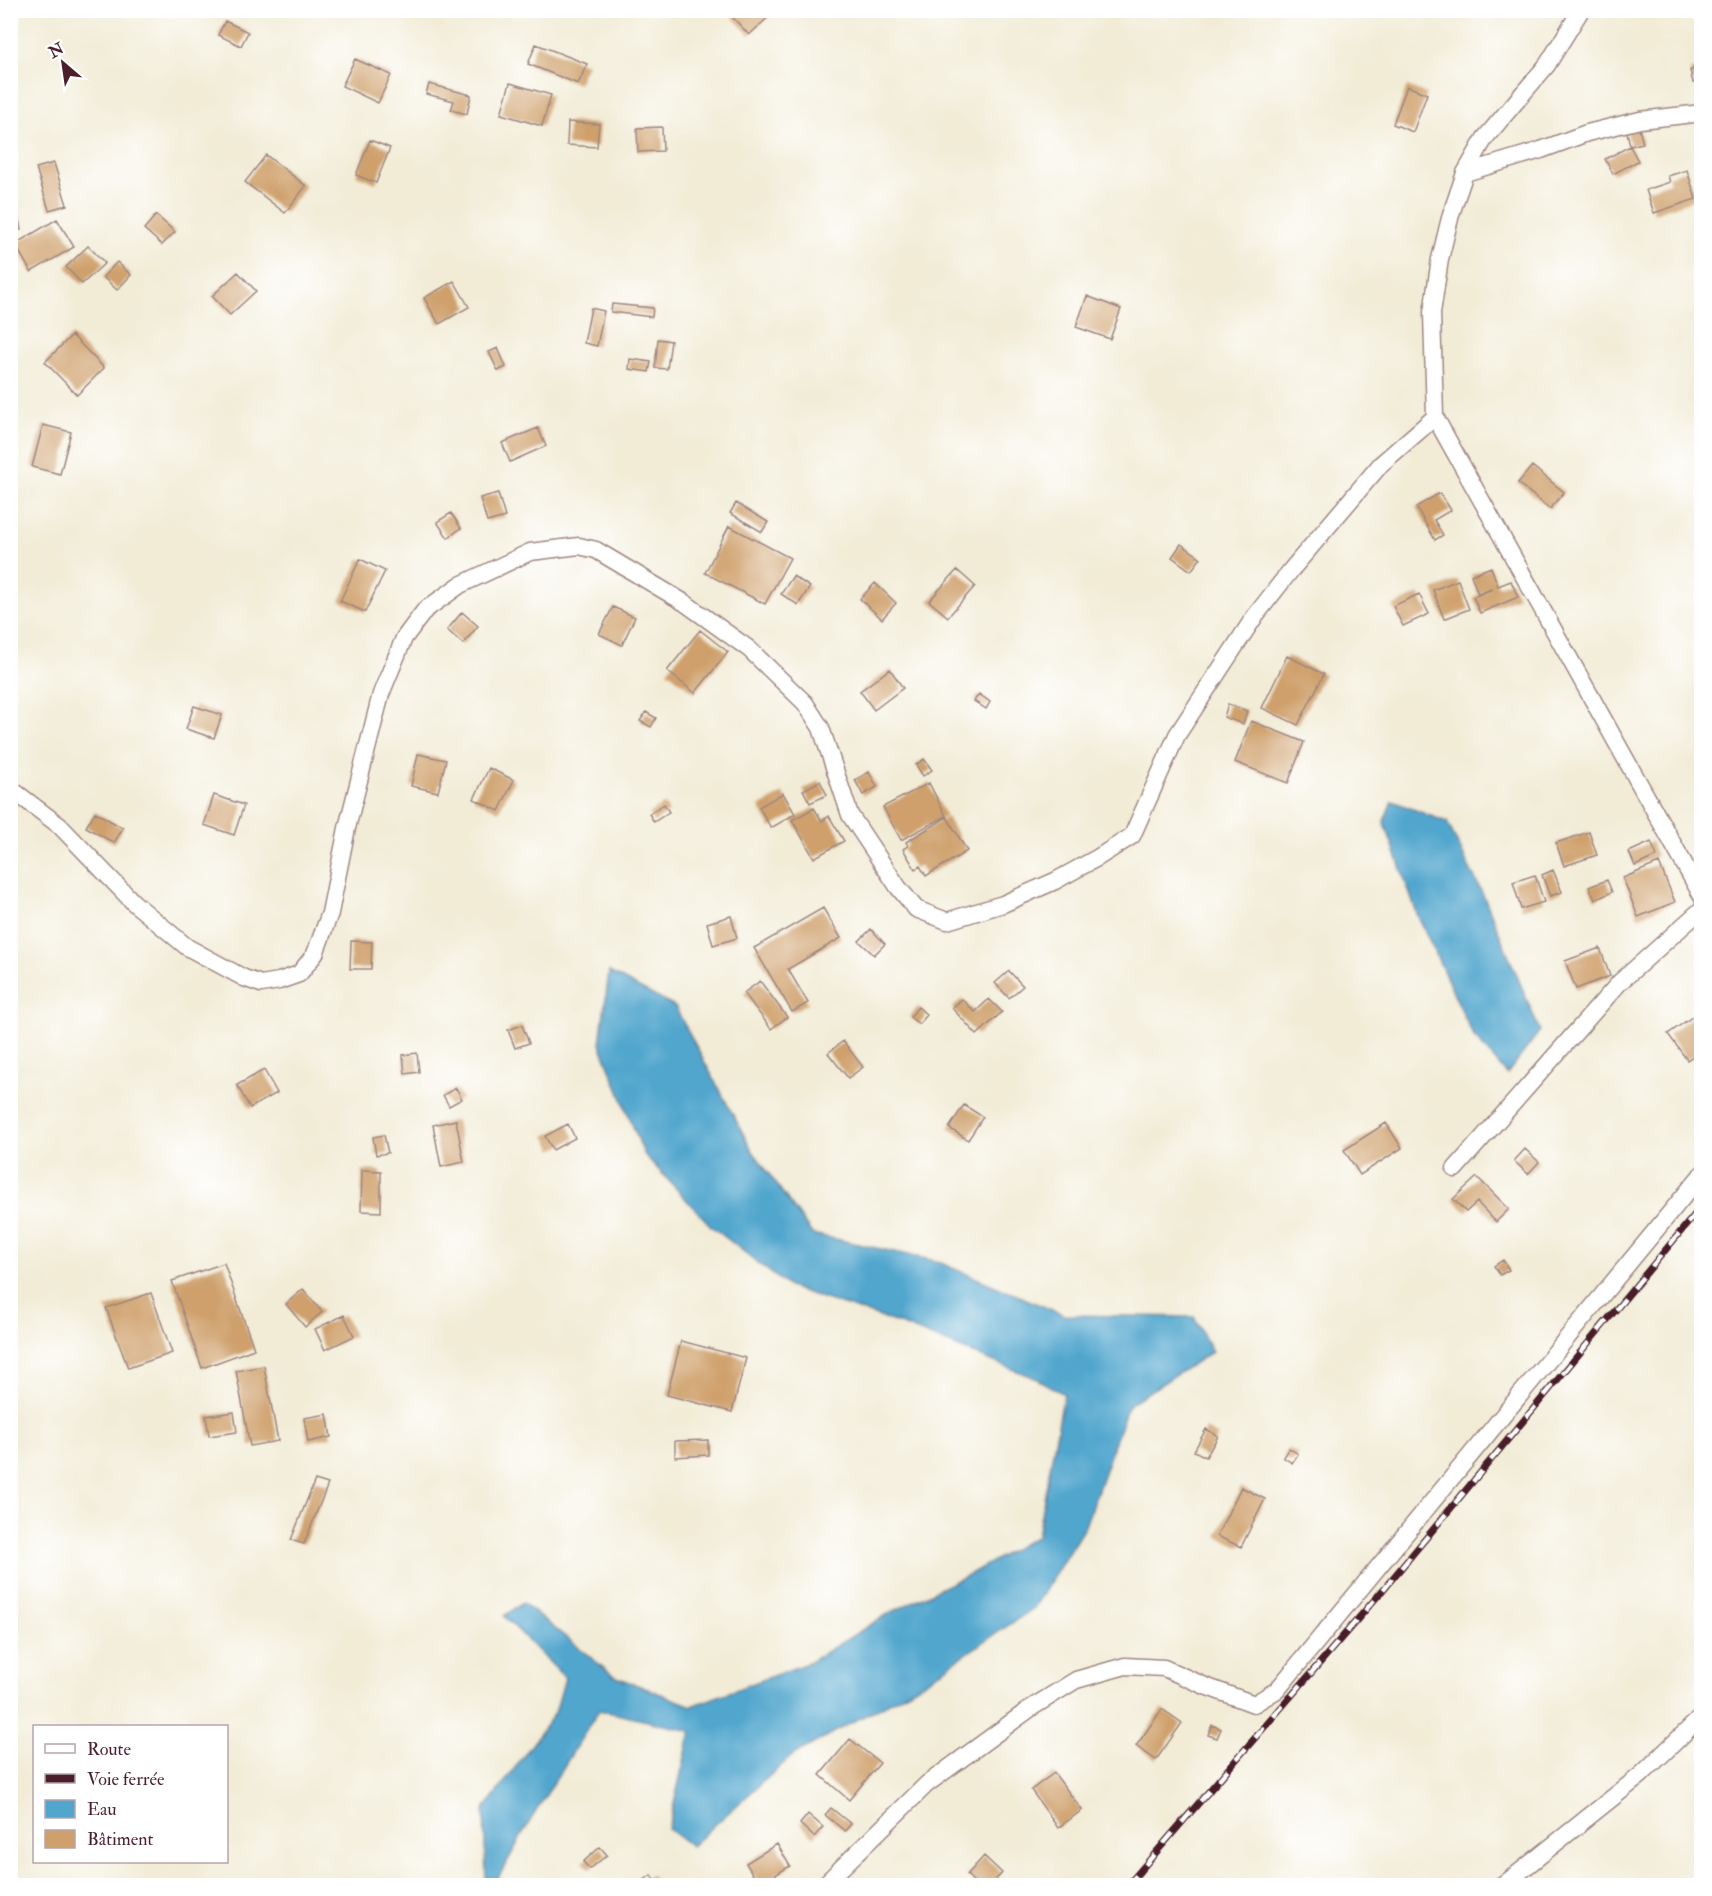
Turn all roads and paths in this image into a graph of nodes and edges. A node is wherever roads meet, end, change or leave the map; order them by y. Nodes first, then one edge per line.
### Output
1 (1581, 10) edge
2 (1701, 113) edge
3 (1465, 173) junction
4 (1435, 417) junction
5 (10, 788) edge
6 (1701, 896) edge
7 (1701, 909) edge
8 (1455, 1169) dead end
9 (1701, 1174) edge
10 (1701, 1716) edge
11 (823, 1886) edge
12 (1502, 1886) edge

1 - 3 street
2 - 3 street
3 - 4 street
4 - 5 street
4 - 6 street
7 - 8 street
9 - 11 street
10 - 12 street

